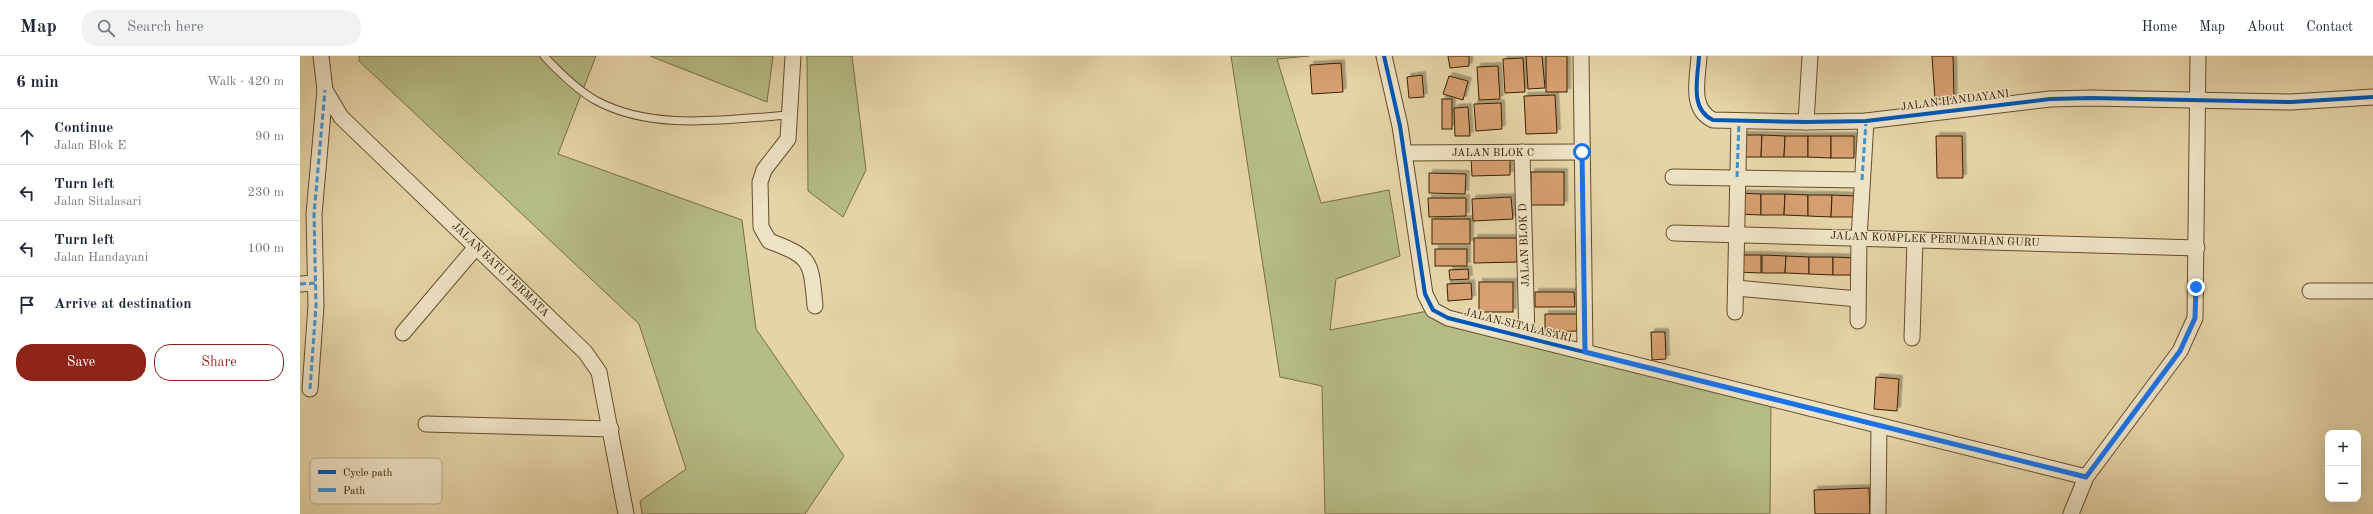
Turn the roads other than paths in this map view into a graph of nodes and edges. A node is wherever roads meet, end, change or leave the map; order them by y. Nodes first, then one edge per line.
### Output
1 (321, 56) edge
2 (544, 56) edge
3 (793, 56) edge
4 (1384, 56) edge
5 (1581, 56) edge
6 (1699, 56) edge
7 (1810, 56) edge
8 (2198, 56) edge
9 (325, 90) junction
10 (2373, 97) edge
11 (2198, 100) junction
12 (790, 115) junction
13 (1739, 121) junction
14 (1866, 121) junction
15 (1806, 122) junction
16 (1522, 152) junction
17 (1582, 152) junction
18 (1404, 153) junction
19 (1674, 177) dead end
20 (1737, 177) junction
21 (1862, 180) junction
22 (1674, 233) dead end
23 (1737, 234) junction
24 (1859, 239) junction
25 (1915, 240) junction
26 (476, 247) junction
27 (2197, 248) junction
28 (316, 283) junction
29 (300, 284) edge
30 (1736, 288) junction
31 (2310, 291) dead end
32 (2373, 291) edge
33 (1858, 299) junction
34 (815, 306) dead end
35 (1735, 312) dead end
36 (1858, 321) dead end
37 (403, 333) dead end
38 (1528, 337) junction
39 (1912, 338) dead end
40 (1585, 352) junction
41 (310, 389) dead end
42 (426, 424) dead end
43 (1879, 425) junction
44 (611, 428) junction
45 (2086, 477) junction
46 (626, 514) edge
47 (1878, 514) edge
48 (2072, 514) edge

1 - 9 street, JALAN BATU PERMATA
2 - 12 lane
3 - 12 street
4 - 18 street, JALAN SITALASARI
5 - 17 street
6 - 13 street, JALAN HANDAYANI
7 - 15 street
8 - 11 street
9 - 26 street, JALAN BATU PERMATA
9 - 28 street
10 - 11 street, JALAN HANDAYANI
11 - 14 street, JALAN HANDAYANI
11 - 27 street
12 - 34 street
13 - 15 street, JALAN HANDAYANI
13 - 20 street
14 - 15 street, JALAN HANDAYANI
14 - 21 street
16 - 17 street, JALAN BLOK C
16 - 18 street, JALAN BLOK C
16 - 38 street, JALAN BLOK D
17 - 40 street
18 - 38 street, JALAN SITALASARI
19 - 20 street
20 - 21 street
20 - 23 street
21 - 24 street
22 - 23 street, JALAN KOMPLEK PERUMAHAN GURU
23 - 24 street, JALAN KOMPLEK PERUMAHAN GURU
23 - 30 street
24 - 25 street, JALAN KOMPLEK PERUMAHAN GURU
24 - 33 street
25 - 27 street, JALAN KOMPLEK PERUMAHAN GURU
25 - 39 street
26 - 37 street
26 - 44 street, JALAN BATU PERMATA
27 - 45 street
28 - 29 street
28 - 41 street
30 - 33 street
30 - 35 street
31 - 32 street
33 - 36 street
38 - 40 street, JALAN SITALASARI
40 - 43 street, JALAN SITALASARI
42 - 44 street
43 - 45 street, JALAN SITALASARI
43 - 47 street
44 - 46 street, JALAN BATU PERMATA
45 - 48 street

